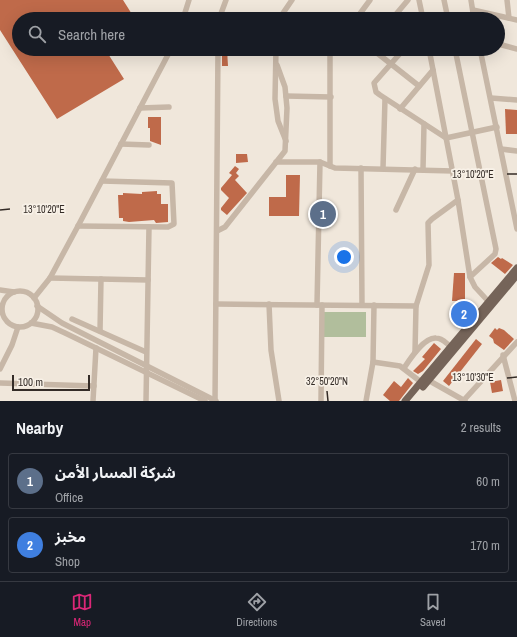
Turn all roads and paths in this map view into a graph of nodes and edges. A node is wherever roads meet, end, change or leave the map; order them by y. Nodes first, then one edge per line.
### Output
1 (189, 0) edge
2 (226, 0) edge
3 (292, 0) edge
4 (370, 0) edge
5 (408, 0) edge
6 (419, 0) edge
7 (444, 0) edge
8 (471, 0) edge
9 (507, 0) edge
10 (473, 10) joint
11 (185, 12) edge
12 (222, 12) edge
13 (284, 12) edge
14 (361, 12) edge
15 (398, 12) edge
16 (422, 12) edge
17 (447, 12) edge
18 (482, 12) edge
19 (505, 17) edge
20 (509, 18) junction
21 (517, 20) edge
22 (505, 46) edge
23 (517, 49) edge
24 (167, 56) edge
25 (218, 56) edge
26 (276, 56) edge
27 (330, 56) edge
28 (380, 56) edge
29 (397, 56) edge
30 (430, 56) edge
31 (457, 56) edge
32 (482, 56) edge
33 (390, 64) junction
34 (277, 65) junction
35 (433, 70) junction
36 (420, 86) junction
37 (286, 96) junction
38 (331, 97) junction
39 (491, 98) junction
40 (385, 99) junction
41 (517, 100) edge
42 (169, 107) dead end
43 (140, 108) junction
44 (400, 109) junction
45 (424, 124) junction
46 (497, 127) junction
47 (473, 131) junction
48 (446, 138) junction
49 (286, 142) junction
50 (121, 144) junction
51 (149, 145) dead end
52 (501, 149) junction
53 (517, 151) edge
54 (276, 162) junction
55 (320, 162) junction
56 (330, 166) junction
57 (361, 168) junction
58 (383, 168) junction
59 (415, 169) junction
60 (423, 170) junction
61 (453, 171) junction
62 (102, 181) junction
63 (510, 196) junction
64 (517, 198) edge
65 (458, 200) junction
66 (396, 210) dead end
67 (78, 226) junction
68 (149, 227) junction
69 (517, 229) edge
70 (217, 231) junction
71 (517, 268) edge
72 (517, 275) edge
73 (470, 277) junction
74 (50, 278) junction
75 (101, 279) junction
76 (148, 280) junction
77 (0, 290) edge
78 (14, 292) junction
79 (34, 298) junction
80 (488, 301) junction
81 (216, 304) junction
82 (269, 304) junction
83 (320, 305) junction
84 (362, 305) junction
85 (374, 305) junction
86 (38, 306) junction
87 (416, 306) junction
88 (2, 311) edge
89 (72, 319) dead end
90 (31, 323) junction
91 (18, 327) junction
92 (100, 332) junction
93 (517, 342) edge
94 (450, 346) junction
95 (96, 348) junction
96 (146, 352) junction
97 (415, 352) junction
98 (503, 355) junction
99 (373, 362) junction
100 (146, 366) junction
101 (404, 368) junction
102 (0, 369) edge
103 (146, 372) junction
104 (428, 380) junction
105 (421, 382) junction
106 (0, 383) edge
107 (94, 386) junction
108 (464, 400) edge
109 (93, 401) edge
110 (146, 401) edge
111 (205, 401) edge
112 (216, 401) edge
113 (279, 401) edge
114 (321, 401) edge
115 (366, 401) edge
116 (405, 401) edge
117 (411, 401) edge
118 (515, 401) edge

1 - 11 street
2 - 12 street
3 - 13 street
4 - 14 street
5 - 15 street
6 - 16 street
7 - 17 street
8 - 10 street
9 - 20 street
10 - 18 street
19 - 20 street
20 - 21 street
22 - 23 street
24 - 43 street
25 - 70 street
26 - 34 street
27 - 38 street
28 - 33 street
29 - 33 street
30 - 35 street
31 - 47 street
32 - 39 street
33 - 36 street
33 - 40 street
34 - 37 street
34 - 49 street
35 - 36 street
35 - 48 street
36 - 44 street
37 - 38 street
37 - 49 street
38 - 56 street
39 - 41 street
39 - 46 street
40 - 44 street
40 - 58 street
42 - 43 street
43 - 50 street
44 - 45 street
45 - 48 street
45 - 60 street
46 - 47 street
46 - 52 street
47 - 48 street
47 - 73 street
48 - 61 street
49 - 54 street
50 - 51 street
50 - 62 street
52 - 53 street
52 - 63 street
54 - 55 street
54 - 70 street
55 - 56 street
55 - 83 street
56 - 57 street
57 - 58 street
57 - 84 street
58 - 59 street
59 - 60 street
59 - 66 street
60 - 61 street
61 - 65 street
62 - 67 street
62 - 68 street
63 - 64 street
63 - 69 street
65 - 73 street
65 - 87 street
67 - 68 street
67 - 74 street
68 - 76 street
70 - 81 street
71 - 80 main road
72 - 104 main road
73 - 80 street
74 - 75 street
74 - 79 street
75 - 76 street
75 - 92 street
76 - 96 street
77 - 78 street
78 - 79 street
78 - 88 street
79 - 86 street
80 - 94 main road
81 - 82 street
81 - 112 street
82 - 83 street
82 - 113 street
83 - 84 street
83 - 114 street
84 - 85 street
85 - 87 street
85 - 99 street
86 - 90 street
86 - 100 street
87 - 97 street
88 - 91 street
89 - 92 street
90 - 91 street
90 - 95 street
91 - 102 street
92 - 96 street
93 - 98 street
94 - 97 street
94 - 105 main road
95 - 103 street
95 - 107 street
96 - 100 street
97 - 101 street
98 - 108 street
98 - 118 street
99 - 101 street
99 - 115 street
100 - 103 street
100 - 112 street
101 - 105 street
103 - 110 street
103 - 111 street
104 - 108 street
104 - 117 main road
105 - 116 main road
106 - 107 street
107 - 109 street

